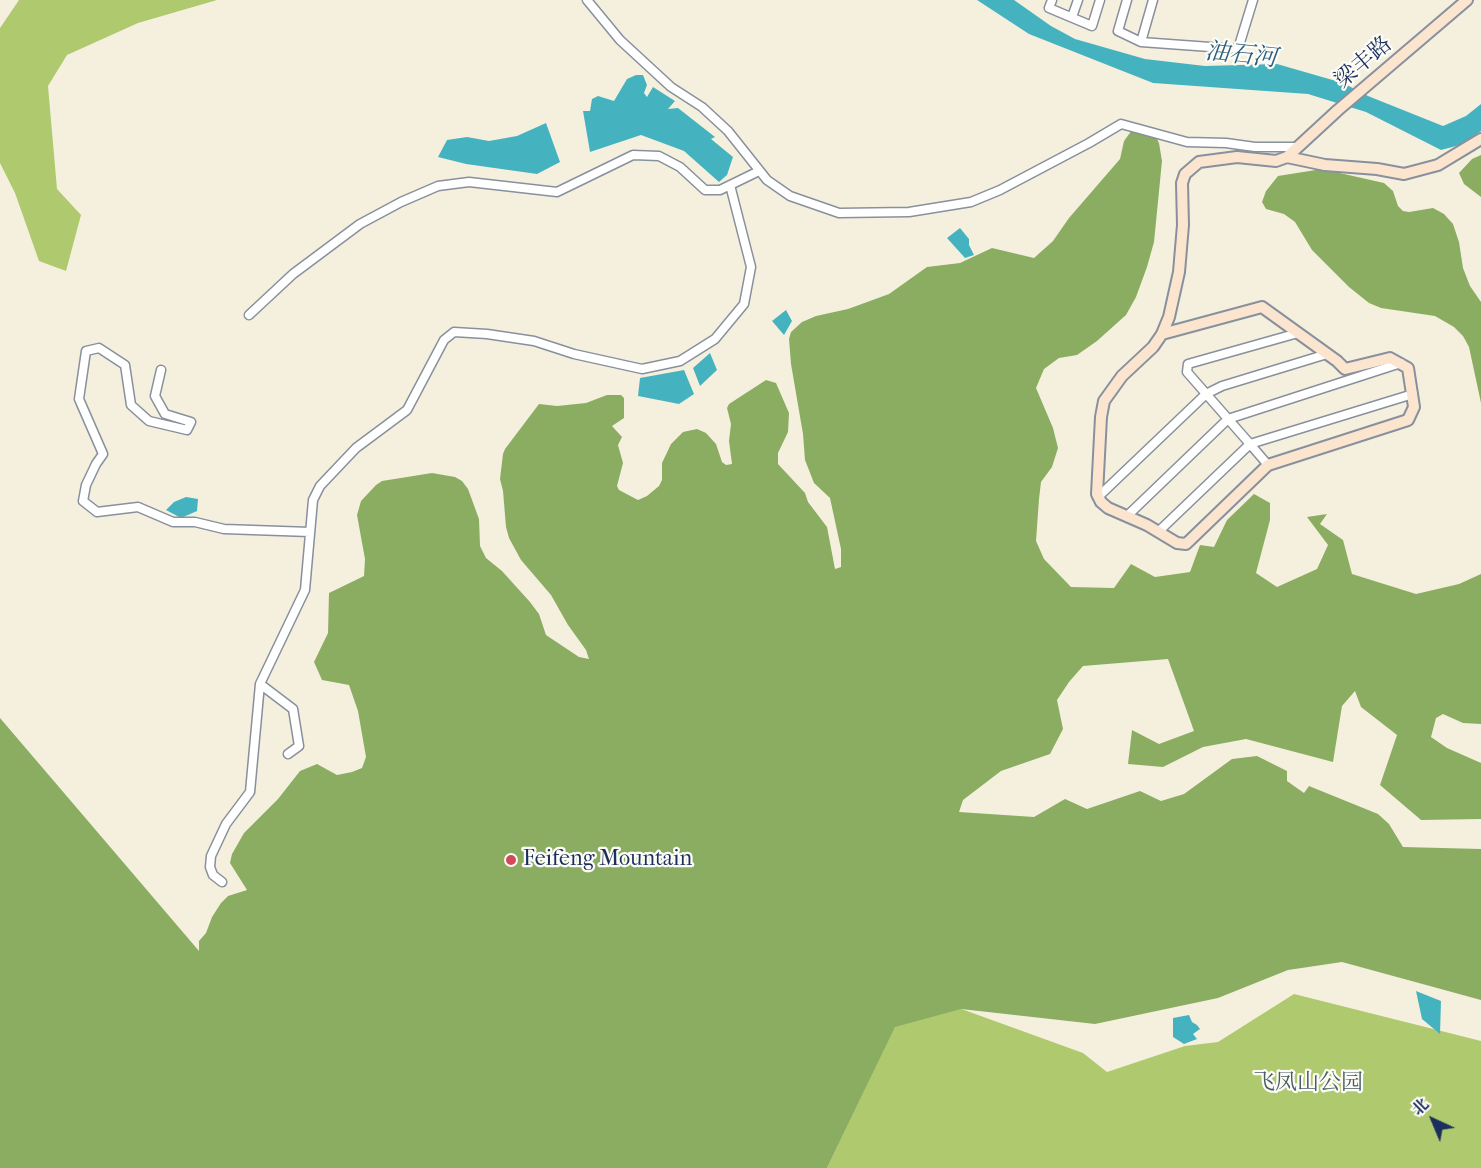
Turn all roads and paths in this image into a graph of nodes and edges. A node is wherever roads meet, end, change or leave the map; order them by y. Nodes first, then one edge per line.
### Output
1 (587, 0) edge
2 (1052, 0) edge
3 (1078, 0) edge
4 (1100, 0) edge
5 (1127, 0) edge
6 (1153, 0) edge
7 (1253, 0) edge
8 (1467, 0) edge
9 (1072, 17) junction
10 (1141, 42) junction
11 (1481, 139) edge
12 (1297, 147) junction
13 (1287, 157) junction
14 (759, 171) junction
15 (730, 185) junction
16 (249, 315) dead end
17 (1298, 333) junction
18 (1162, 334) junction
19 (1327, 354) junction
20 (1401, 363) junction
21 (161, 370) dead end
22 (1206, 394) junction
23 (1413, 394) junction
24 (1228, 419) junction
25 (1250, 444) junction
26 (1268, 465) junction
27 (1098, 497) junction
28 (1127, 516) junction
29 (310, 532) junction
30 (1158, 532) junction
31 (260, 684) junction
32 (288, 754) dead end
33 (222, 882) dead end

1 - 14 street
2 - 9 street
3 - 9 street
4 - 9 street
5 - 10 street
6 - 10 street
7 - 10 street
8 - 12 street, 梁丰路
11 - 13 street
12 - 13 street, 梁丰路
12 - 14 street
13 - 18 street
14 - 15 street
15 - 16 street
15 - 29 street
17 - 18 street
17 - 19 street
17 - 22 street
18 - 27 street
19 - 20 street
19 - 22 street
20 - 23 street
20 - 24 street
21 - 29 street
22 - 24 street
22 - 27 street
23 - 25 street
23 - 26 street
24 - 25 street
24 - 28 street
25 - 26 street
25 - 30 street
26 - 30 street
27 - 28 street
28 - 30 street
29 - 31 street
31 - 32 street
31 - 33 street

